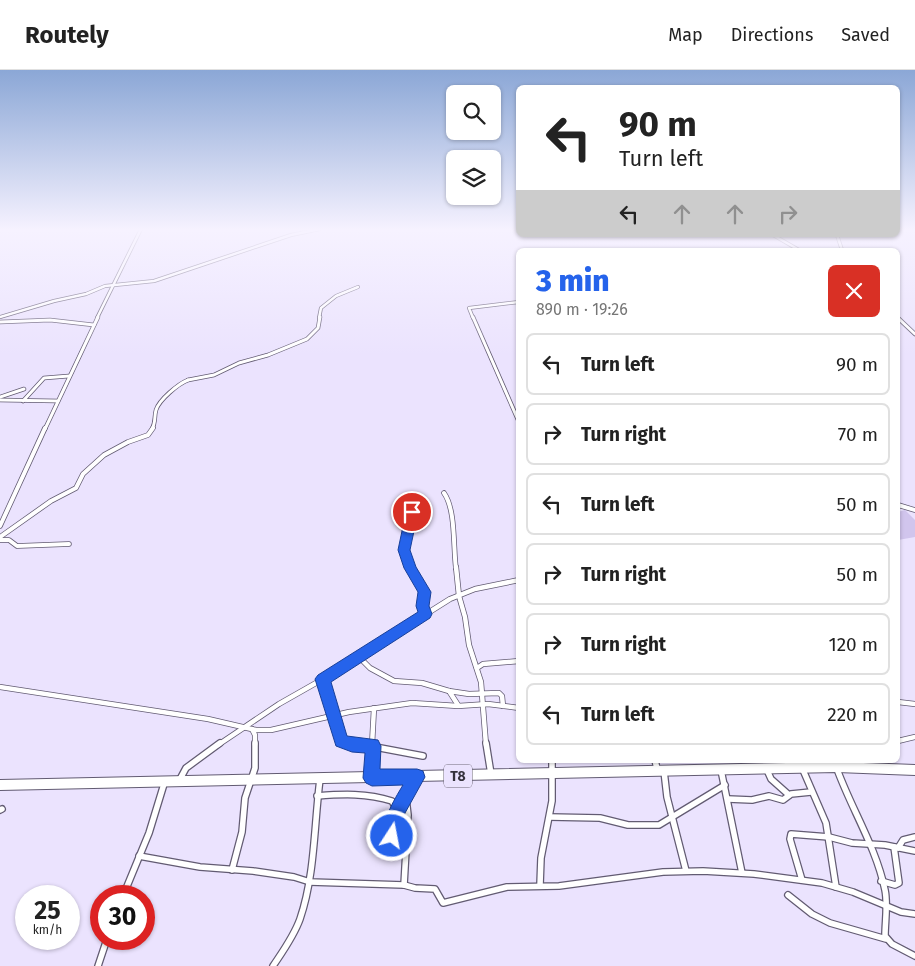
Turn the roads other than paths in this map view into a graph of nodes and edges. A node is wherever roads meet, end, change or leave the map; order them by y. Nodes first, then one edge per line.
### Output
1 (121, 271) edge
2 (184, 271) edge
3 (114, 285) junction
4 (358, 287) dead end
5 (516, 302) edge
6 (0, 317) edge
7 (900, 320) edge
8 (0, 322) edge
9 (94, 325) junction
10 (915, 334) edge
11 (68, 376) junction
12 (188, 380) junction
13 (180, 381) dead end
14 (24, 389) dead end
15 (0, 399) edge
16 (23, 401) junction
17 (58, 401) junction
18 (516, 415) edge
19 (444, 493) dead end
20 (408, 497) dead end
21 (900, 506) edge
22 (915, 510) edge
23 (0, 526) edge
24 (0, 539) edge
25 (69, 544) dead end
26 (516, 581) edge
27 (459, 596) junction
28 (425, 614) junction
29 (354, 658) junction
30 (516, 661) edge
31 (477, 668) junction
32 (323, 679) junction
33 (0, 687) edge
34 (449, 691) junction
35 (482, 692) junction
36 (900, 702) edge
37 (482, 704) junction
38 (915, 704) edge
39 (458, 706) junction
40 (503, 706) junction
41 (374, 708) junction
42 (516, 708) edge
43 (333, 717) junction
44 (249, 728) junction
45 (915, 737) edge
46 (900, 741) edge
47 (373, 746) junction
48 (423, 756) dead end
49 (552, 763) edge
50 (656, 763) edge
51 (817, 764) edge
52 (837, 767) junction
53 (721, 769) junction
54 (803, 769) junction
55 (767, 770) junction
56 (915, 770) edge
57 (660, 771) junction
58 (553, 774) junction
59 (491, 776) junction
60 (417, 777) junction
61 (372, 778) junction
62 (320, 779) junction
63 (251, 780) junction
64 (165, 781) junction
65 (179, 782) junction
66 (0, 785) edge
67 (726, 785) junction
68 (810, 792) junction
69 (789, 795) junction
70 (317, 796) junction
71 (406, 798) junction
72 (728, 799) junction
73 (397, 810) junction
74 (550, 816) junction
75 (673, 816) junction
76 (829, 837) junction
77 (915, 837) edge
78 (868, 844) junction
79 (896, 847) junction
80 (915, 851) edge
81 (406, 852) junction
82 (139, 856) junction
83 (232, 870) junction
84 (686, 871) junction
85 (742, 873) junction
86 (802, 880) junction
87 (881, 881) junction
88 (310, 882) junction
89 (404, 884) junction
90 (127, 885) edge
91 (540, 885) junction
92 (836, 887) junction
93 (788, 895) dead end
94 (885, 904) junction
95 (915, 914) edge
96 (886, 939) junction
97 (103, 950) edge
98 (915, 956) edge
99 (98, 966) edge
100 (273, 966) edge

1 - 3 street
2 - 3 street
3 - 6 street
3 - 9 street
4 - 12 street
5 - 18 street
7 - 10 street
8 - 9 street
9 - 11 street
11 - 16 street
11 - 17 street
12 - 13 street
12 - 24 street
14 - 15 street
15 - 16 street
16 - 17 street
17 - 23 street
19 - 27 street
20 - 28 street
21 - 22 street
24 - 25 street
26 - 27 street
27 - 28 street
27 - 31 street
28 - 29 street
29 - 32 street
29 - 34 street
30 - 31 street
31 - 35 street
32 - 43 street
32 - 44 street
33 - 44 street
34 - 35 street
34 - 39 street
35 - 37 street
35 - 40 street
36 - 38 street
37 - 39 street
37 - 40 street
37 - 59 street
39 - 41 street
40 - 42 street
41 - 43 street
41 - 47 street
43 - 44 street
43 - 47 street
44 - 63 street
44 - 65 street
45 - 46 street
47 - 48 street
47 - 61 street
49 - 58 street
50 - 57 street
51 - 52 highway, T8
51 - 54 highway, T8
52 - 56 highway, T8
52 - 78 street
53 - 55 highway, T8
53 - 57 highway, T8
53 - 67 street
54 - 55 highway, T8
54 - 68 street
55 - 69 street
57 - 58 highway, T8
57 - 75 street
58 - 59 highway, T8
58 - 74 street
59 - 60 highway, T8
60 - 61 highway, T8
60 - 71 street
61 - 62 highway, T8
62 - 63 highway, T8
62 - 70 street
63 - 65 highway, T8
63 - 83 street
64 - 65 highway, T8
64 - 66 highway, T8
64 - 82 street
67 - 72 street
67 - 75 street
68 - 69 street
68 - 76 street
69 - 72 street
70 - 73 street
70 - 88 street
71 - 73 street
71 - 81 street
72 - 85 street
73 - 81 street
74 - 75 street
74 - 91 street
75 - 84 street
76 - 78 street
76 - 86 street
76 - 92 street
77 - 79 street
78 - 79 street
78 - 87 street
79 - 80 street
79 - 87 street
81 - 89 street
82 - 83 street
82 - 90 street
83 - 88 street
84 - 85 street
84 - 91 street
85 - 86 street
86 - 92 street
87 - 94 street
88 - 89 street
88 - 100 street
89 - 91 street
92 - 94 street
93 - 96 street
94 - 95 street
94 - 96 street
96 - 98 street
97 - 99 street

